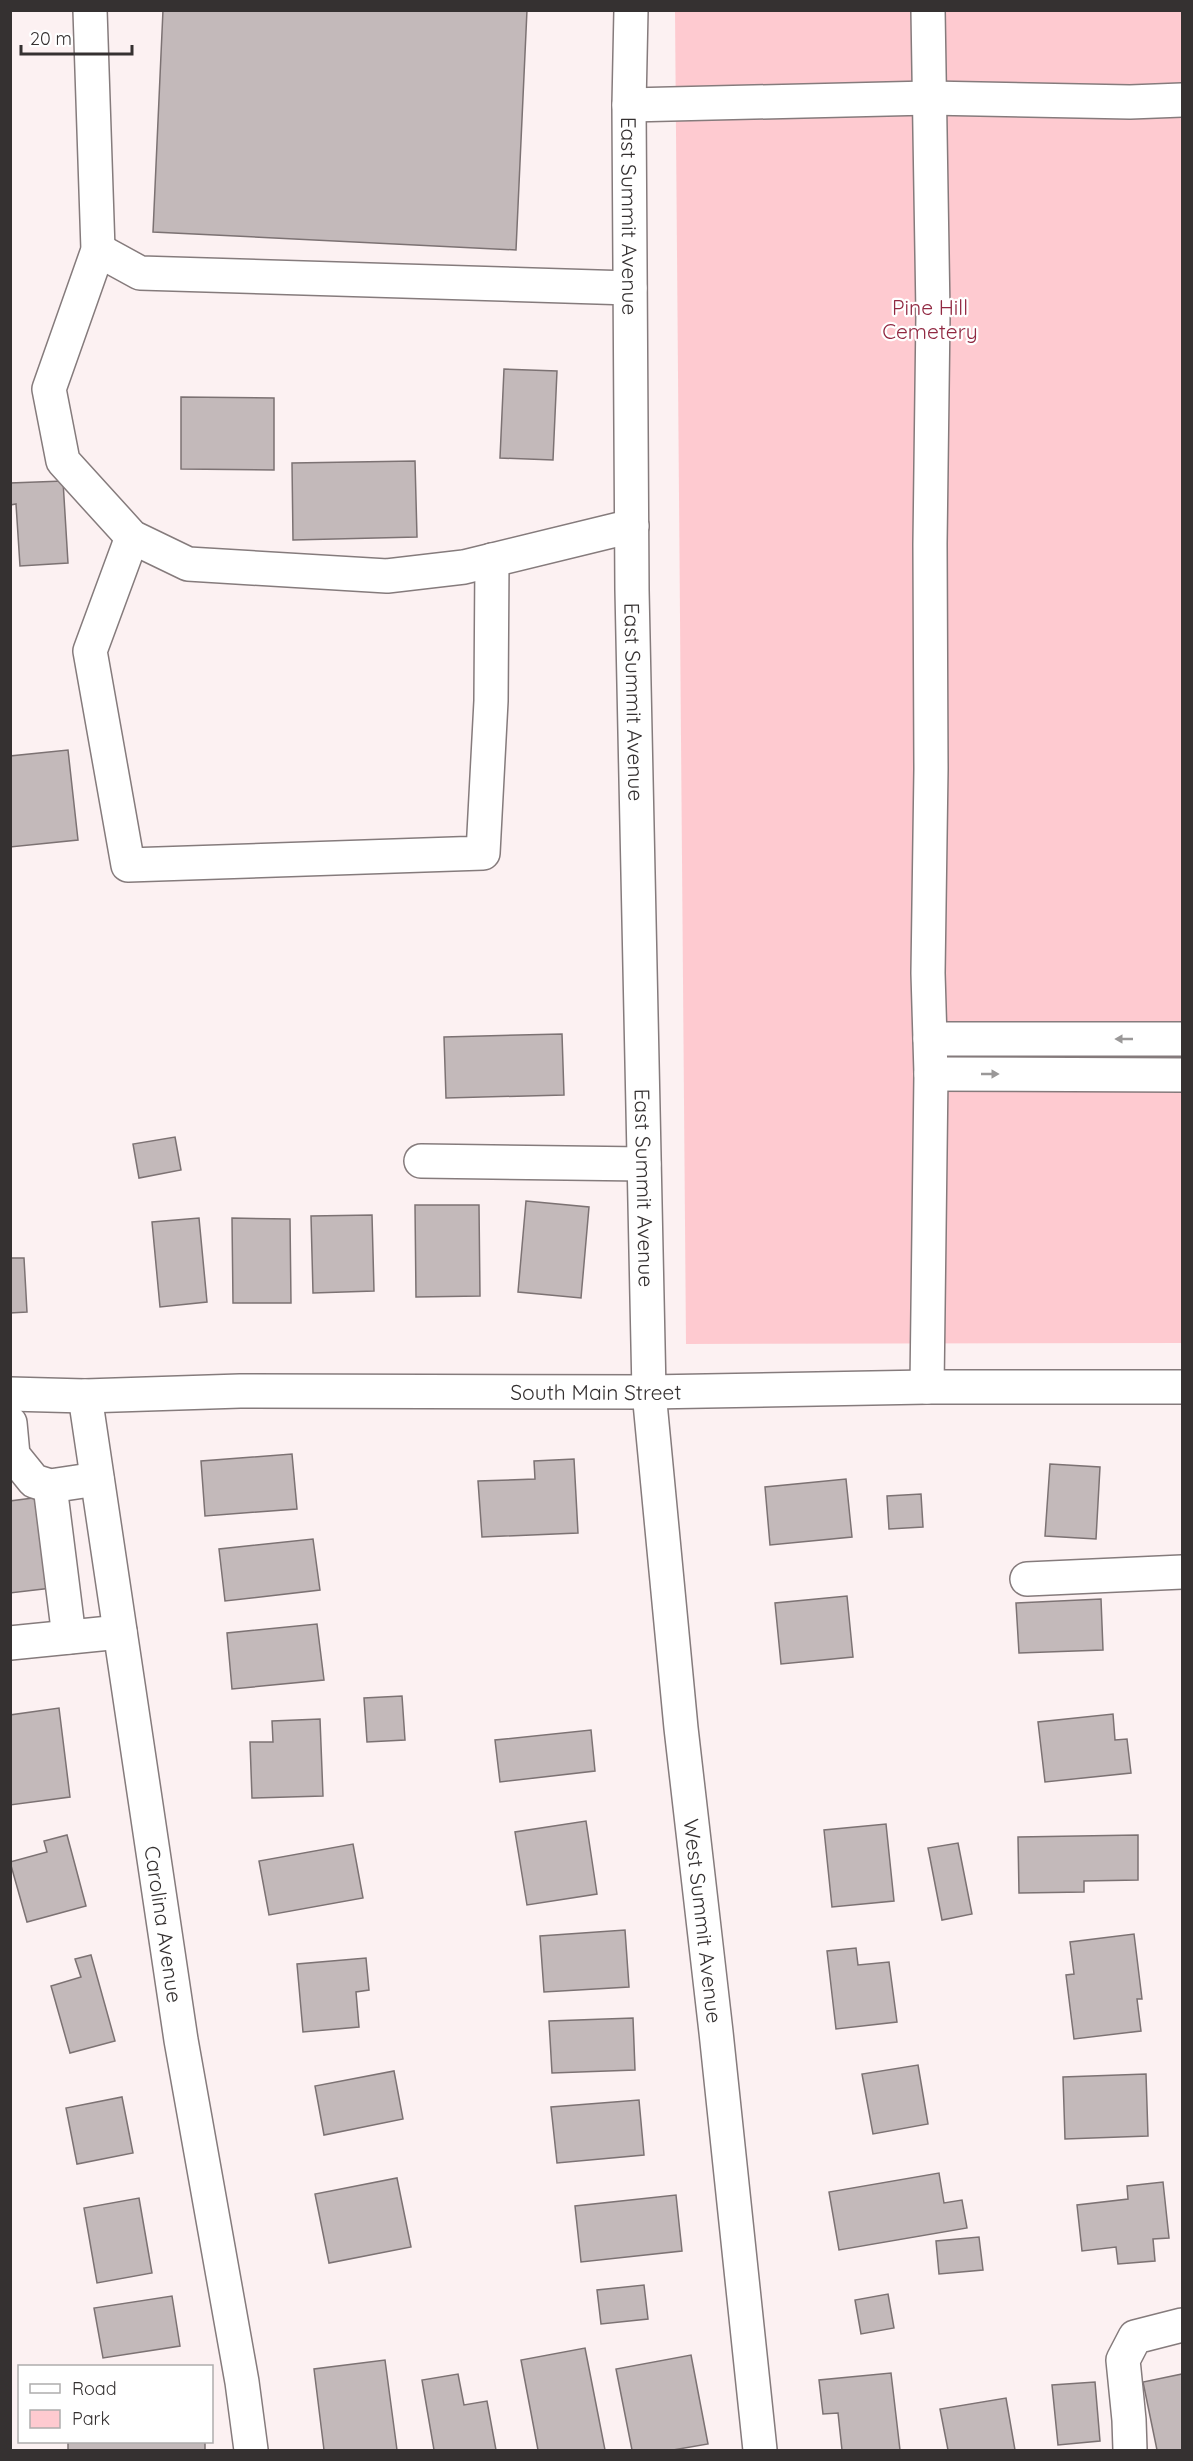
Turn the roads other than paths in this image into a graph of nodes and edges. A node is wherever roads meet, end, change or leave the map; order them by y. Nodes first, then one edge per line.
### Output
1 (90, 10) edge
2 (631, 10) edge
3 (928, 10) edge
4 (929, 98) junction
5 (1182, 100) edge
6 (629, 105) junction
7 (98, 250) junction
8 (630, 288) junction
9 (632, 526) junction
10 (132, 537) junction
11 (492, 560) junction
12 (930, 1039) junction
13 (1182, 1039) edge
14 (931, 1074) junction
15 (1182, 1075) edge
16 (421, 1161) dead end
17 (644, 1164) junction
18 (927, 1387) junction
19 (1182, 1387) edge
20 (649, 1392) junction
21 (10, 1394) edge
22 (85, 1396) junction
23 (10, 1423) edge
24 (12, 1455) edge
25 (97, 1479) junction
26 (50, 1486) junction
27 (1182, 1572) edge
28 (1027, 1579) dead end
29 (120, 1632) junction
30 (69, 1637) junction
31 (10, 1643) edge
32 (1182, 2325) edge
33 (251, 2451) edge
34 (760, 2451) edge
35 (1130, 2451) edge

1 - 7 street
2 - 6 street, East Summit Avenue
3 - 4 street
4 - 5 street
4 - 6 street
4 - 12 street
6 - 8 street, East Summit Avenue
7 - 8 street
7 - 10 street
8 - 9 street, East Summit Avenue
9 - 11 street
9 - 17 street, East Summit Avenue
10 - 11 street
10 - 11 street
13 -> 12 street
12 - 14 street
14 -> 15 street
14 - 18 street
16 - 17 street
17 - 20 street, East Summit Avenue
18 - 19 street, South Main Street
18 - 20 street, South Main Street
20 - 22 street, South Main Street
20 - 34 street, West Summit Avenue
21 - 22 street, South Main Street
22 - 25 street, Carolina Avenue
23 - 24 street
24 - 26 street
25 - 26 street
25 - 29 street, Carolina Avenue
26 - 30 street
27 - 28 street
29 - 30 street
29 - 33 street, Carolina Avenue
30 - 31 street
32 - 35 street

